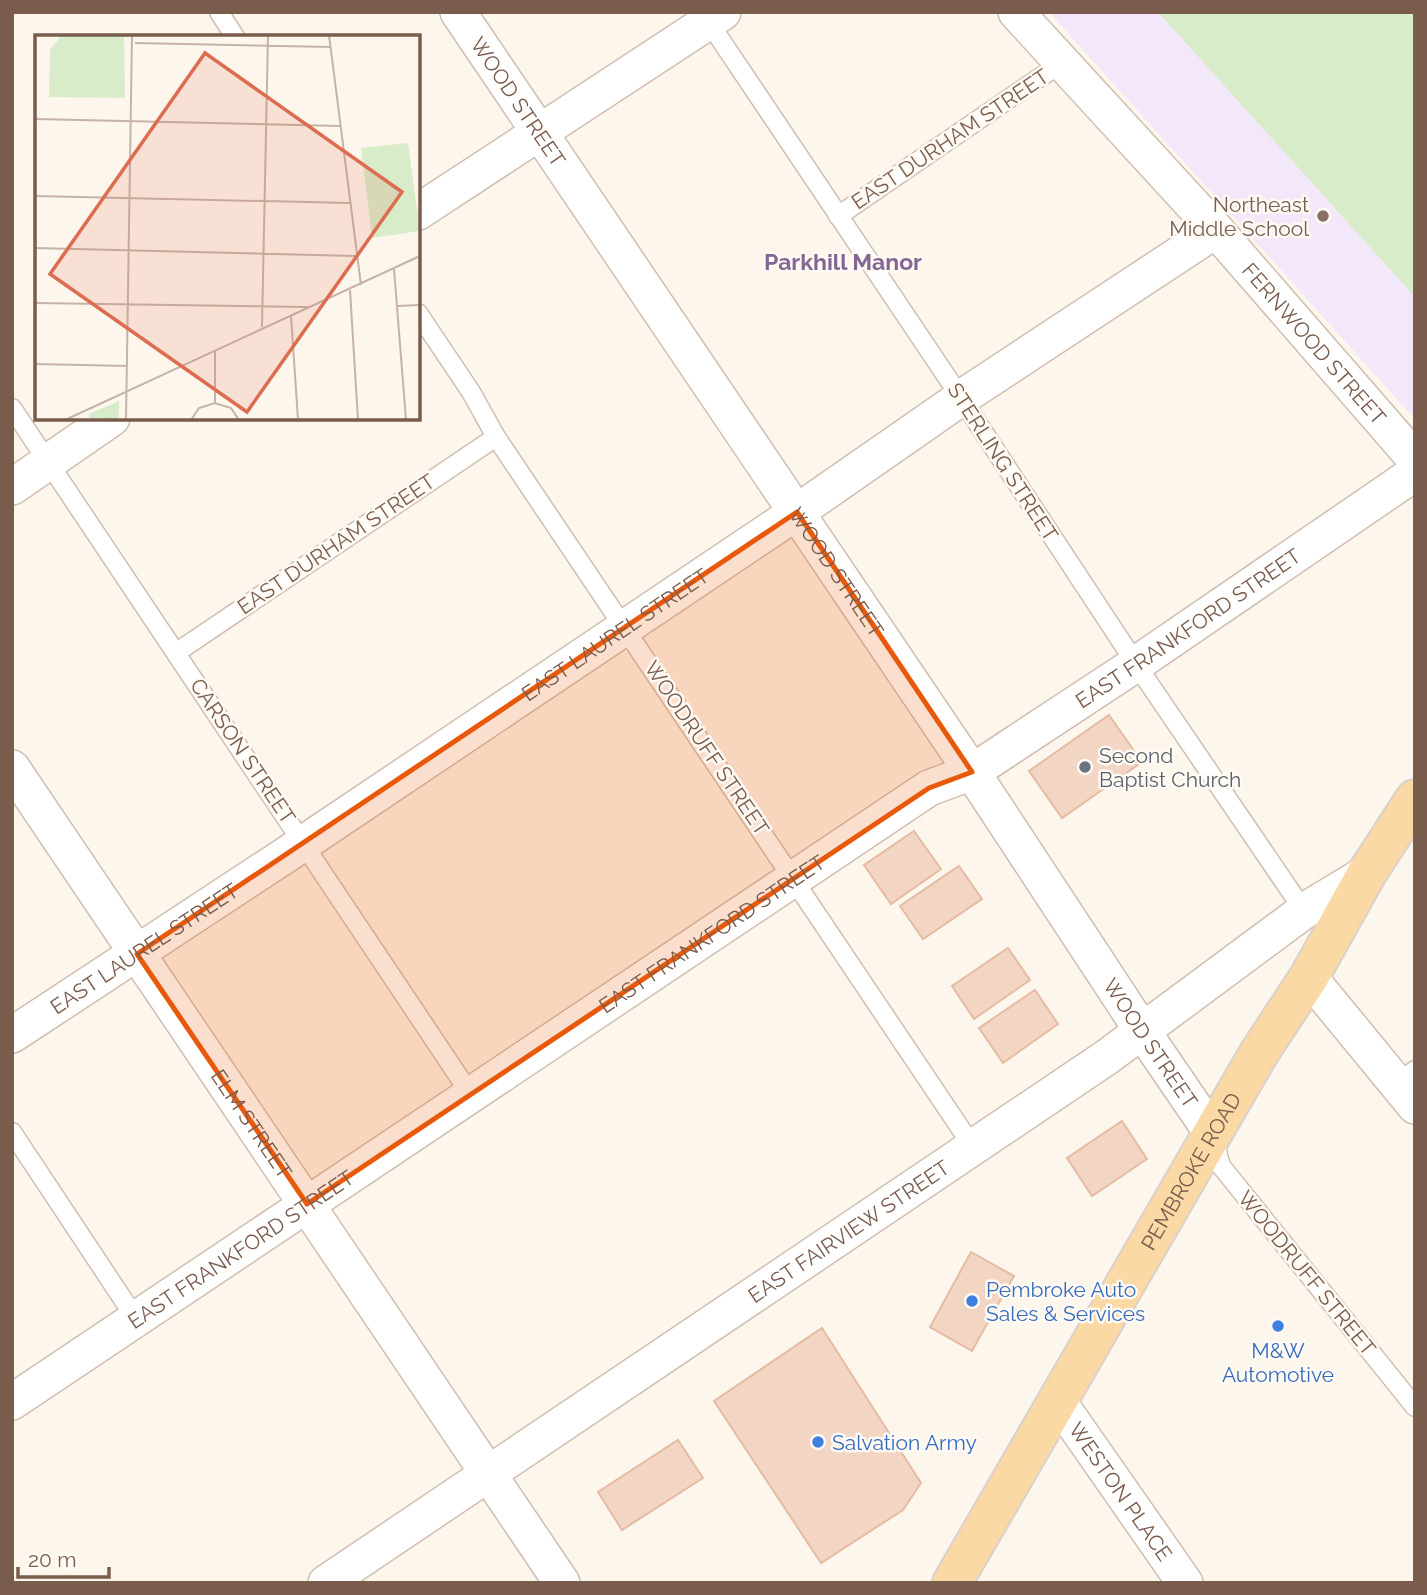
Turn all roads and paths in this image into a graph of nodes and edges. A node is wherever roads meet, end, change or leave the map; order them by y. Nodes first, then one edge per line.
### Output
1 (219, 12) edge
2 (458, 12) edge
3 (1016, 12) edge
4 (711, 16) edge
5 (234, 35) edge
6 (1062, 63) junction
7 (538, 132) junction
8 (420, 211) edge
9 (838, 215) junction
10 (1216, 230) junction
11 (420, 316) edge
12 (961, 398) junction
13 (12, 408) edge
14 (109, 420) edge
15 (496, 437) junction
16 (1415, 459) edge
17 (48, 461) junction
18 (1415, 473) edge
19 (12, 487) edge
20 (797, 512) junction
21 (625, 626) junction
22 (177, 652) junction
23 (1136, 664) junction
24 (12, 768) edge
25 (972, 772) junction
26 (1415, 799) edge
27 (304, 843) junction
28 (1367, 873) junction
29 (794, 878) junction
30 (1304, 911) junction
31 (137, 954) junction
32 (1309, 977) junction
33 (1143, 1032) junction
34 (12, 1035) edge
35 (1409, 1087) edge
36 (471, 1095) junction
37 (12, 1132) edge
38 (1212, 1133) junction
39 (973, 1147) junction
40 (307, 1204) junction
41 (136, 1319) junction
42 (1058, 1401) junction
43 (12, 1402) edge
44 (1415, 1407) edge
45 (488, 1474) junction
46 (1176, 1580) edge
47 (326, 1583) edge
48 (562, 1583) edge
49 (952, 1583) edge

1 - 5 lane
2 - 7 street, WOOD STREET
3 - 6 street, FERNWOOD STREET
4 - 7 street
4 - 9 lane, STERLING STREET
6 - 9 lane, EAST DURHAM STREET
6 - 10 street, FERNWOOD STREET
7 - 8 street
7 - 20 street, WOOD STREET
9 - 12 lane, STERLING STREET
10 - 12 street, EAST LAUREL STREET
10 - 16 street, FERNWOOD STREET
11 - 15 lane, WOODRUFF STREET
12 - 20 street, EAST LAUREL STREET
12 - 23 lane, STERLING STREET
13 - 17 lane, CARSON STREET
14 - 17 street
15 - 21 lane, WOODRUFF STREET
15 - 22 lane, EAST DURHAM STREET
17 - 19 street
17 - 22 lane, CARSON STREET
18 - 23 street, EAST FRANKFORD STREET
20 - 21 street, EAST LAUREL STREET
20 - 25 street, WOOD STREET
21 - 27 street, EAST LAUREL STREET
21 - 29 lane, WOODRUFF STREET
22 - 27 lane, CARSON STREET
23 - 25 street, EAST FRANKFORD STREET
23 - 30 lane, STERLING STREET
24 - 31 street, ELM STREET
25 - 29 street, EAST FRANKFORD STREET
25 - 33 street, WOOD STREET
26 - 28 main road, PEMBROKE ROAD
27 - 31 street, EAST LAUREL STREET
27 - 36 lane, CARSON STREET
28 - 30 street, EAST FAIRVIEW STREET
28 - 32 main road, PEMBROKE ROAD
29 - 36 street, EAST FRANKFORD STREET
29 - 39 lane, WOODRUFF STREET
30 - 33 street, EAST FAIRVIEW STREET
31 - 34 street, EAST LAUREL STREET
31 - 40 street, ELM STREET
32 - 35 street
32 - 38 main road, PEMBROKE ROAD
33 - 38 street, WOOD STREET
33 - 39 street, EAST FAIRVIEW STREET
36 - 40 street, EAST FRANKFORD STREET
37 - 41 lane
38 - 42 main road, PEMBROKE ROAD
38 - 44 lane, WOODRUFF STREET
39 - 45 street, EAST FAIRVIEW STREET
40 - 41 street, EAST FRANKFORD STREET
40 - 45 street, ELM STREET
41 - 43 street, EAST FRANKFORD STREET
42 - 46 street, WESTON PLACE
42 - 49 main road, PEMBROKE ROAD
45 - 47 street, EAST FAIRVIEW STREET
45 - 48 street, ELM STREET

